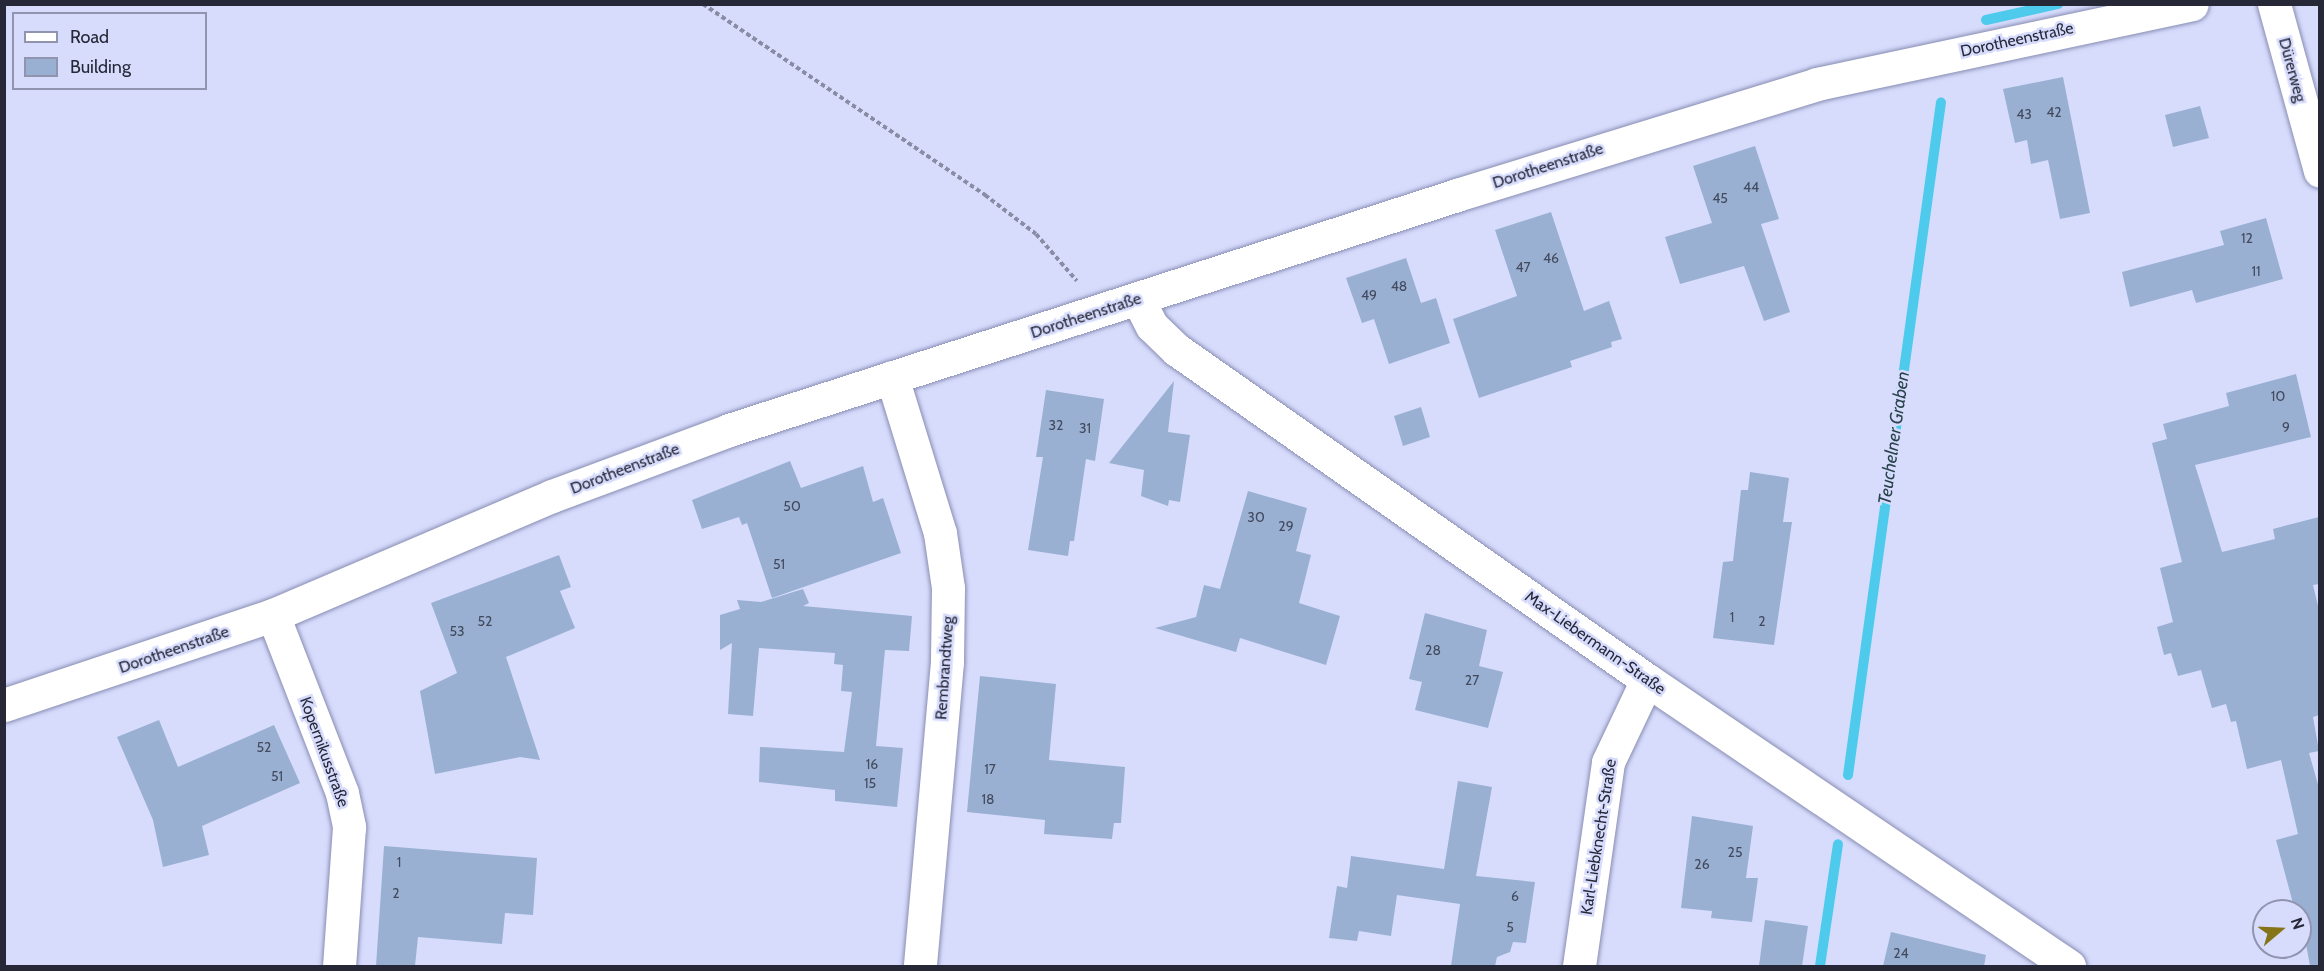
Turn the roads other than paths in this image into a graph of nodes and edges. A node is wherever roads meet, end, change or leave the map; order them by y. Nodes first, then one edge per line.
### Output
1 (2192, 4) edge
2 (2274, 4) edge
3 (2319, 171) edge
4 (1138, 299) junction
5 (891, 377) junction
6 (273, 615) junction
7 (1647, 680) junction
8 (4, 705) edge
9 (339, 966) edge
10 (920, 966) edge
11 (1579, 966) edge
12 (2069, 966) edge

1 - 4 street, Dorotheenstraße
2 - 3 street, Dürerweg
4 - 5 street, Dorotheenstraße
4 - 7 street, Max-Liebermann-Straße
5 - 6 street, Dorotheenstraße
5 - 10 street, Rembrandtweg
6 - 8 street, Dorotheenstraße
6 - 9 street, Kopernikusstraße
7 - 11 street, Karl-Liebknecht-Straße
7 - 12 street, Max-Liebermann-Straße

